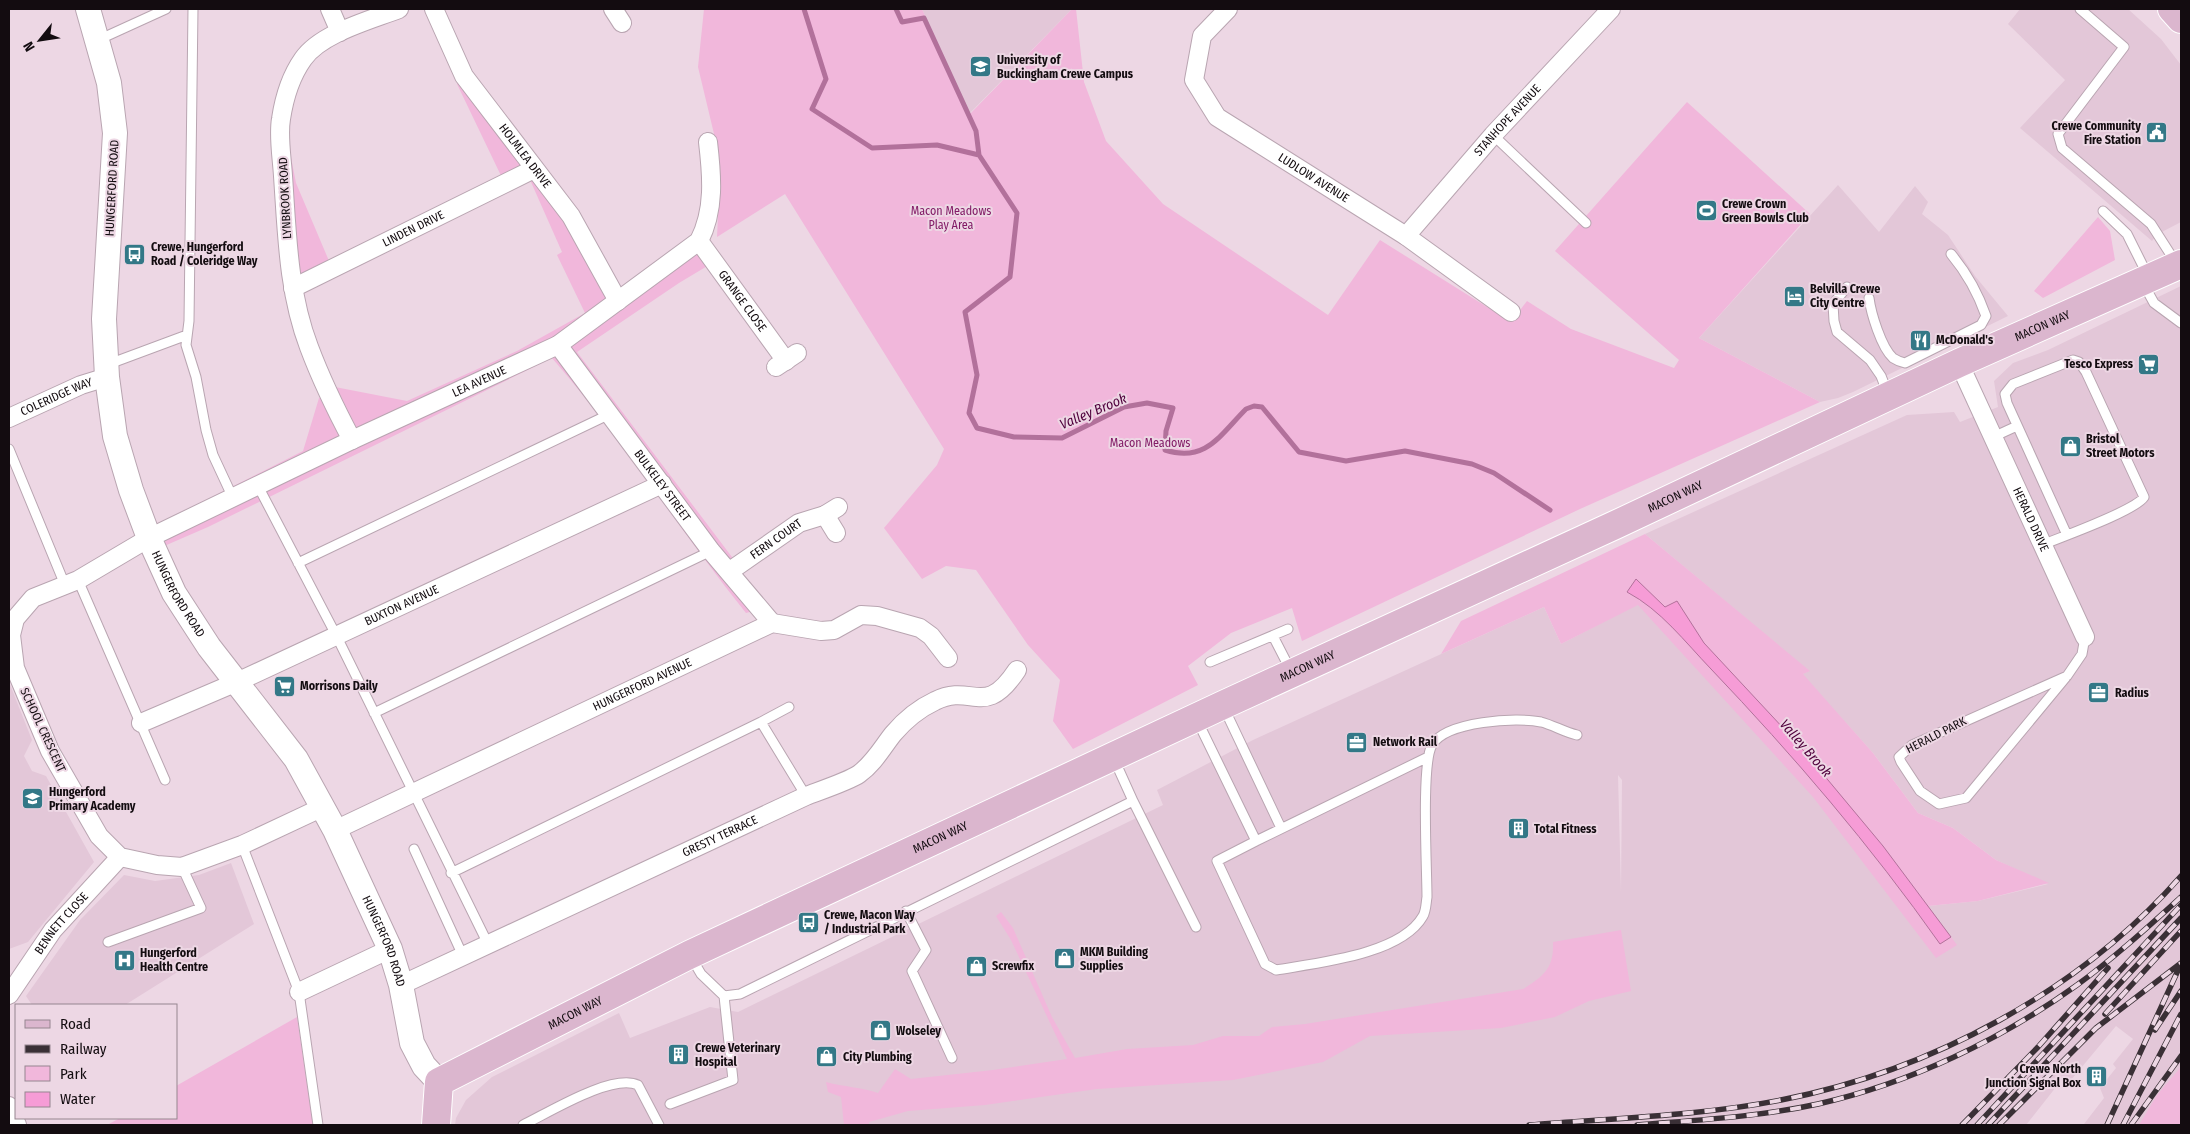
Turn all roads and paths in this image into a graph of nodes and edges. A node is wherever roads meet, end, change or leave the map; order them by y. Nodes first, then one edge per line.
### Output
1 (88, 9) edge
2 (166, 9) edge
3 (193, 9) edge
4 (330, 9) edge
5 (399, 9) edge
6 (434, 9) edge
7 (1228, 9) edge
8 (1612, 9) edge
9 (2080, 9) edge
10 (2172, 9) edge
11 (2181, 19) edge
12 (340, 32) junction
13 (98, 40) junction
14 (1493, 135) junction
15 (708, 142) dead end
16 (534, 169) junction
17 (2103, 211) dead end
18 (1586, 223) dead end
19 (1406, 236) junction
20 (699, 241) junction
21 (1951, 254) dead end
22 (2179, 265) edge
23 (2146, 280) junction
24 (1847, 287) dead end
25 (293, 288) junction
26 (1869, 298) dead end
27 (618, 301) junction
28 (1511, 312) dead end
29 (2181, 324) edge
30 (187, 335) junction
31 (558, 345) junction
32 (786, 361) dead end
33 (1959, 363) junction
34 (106, 371) junction
35 (1890, 396) junction
36 (610, 414) junction
37 (9, 418) edge
38 (2017, 426) junction
39 (1993, 438) junction
40 (352, 440) junction
41 (9, 449) edge
42 (662, 484) junction
43 (258, 486) junction
44 (232, 498) junction
45 (836, 533) dead end
46 (2066, 535) junction
47 (149, 538) junction
48 (2042, 545) junction
49 (711, 551) junction
50 (298, 563) junction
51 (730, 571) junction
52 (72, 582) junction
53 (772, 623) junction
54 (1288, 629) dead end
55 (336, 635) junction
56 (1273, 636) junction
57 (2085, 637) joint
58 (948, 658) dead end
59 (1210, 662) dead end
60 (1017, 670) dead end
61 (1292, 673) junction
62 (2067, 676) junction
63 (237, 682) junction
64 (1223, 705) junction
65 (789, 707) dead end
66 (374, 714) junction
67 (1196, 718) junction
68 (761, 722) junction
69 (141, 723) junction
70 (1577, 735) dead end
71 (1113, 756) junction
72 (1428, 757) junction
73 (166, 780) dead end
74 (414, 794) junction
75 (806, 796) junction
76 (1134, 801) junction
77 (323, 808) junction
78 (1281, 828) junction
79 (335, 830) junction
80 (1256, 841) junction
81 (242, 845) junction
82 (414, 849) dead end
83 (120, 857) junction
84 (182, 867) junction
85 (451, 873) junction
86 (906, 912) junction
87 (1196, 927) dead end
88 (108, 942) dead end
89 (488, 944) junction
90 (390, 949) junction
91 (690, 955) junction
92 (463, 956) junction
93 (400, 985) junction
94 (299, 992) junction
95 (9, 995) edge
96 (724, 996) junction
97 (952, 1058) dead end
98 (439, 1082) junction
99 (670, 1104) dead end
100 (9, 1106) edge
101 (17, 1125) edge
102 (318, 1125) edge
103 (436, 1125) edge
104 (523, 1125) edge
105 (659, 1125) edge

1 - 13 street, HUNGERFORD ROAD
2 - 13 lane
3 - 30 lane
4 - 12 street
5 - 12 street, LYNBROOK ROAD
6 - 16 street, HOLMLEA DRIVE
7 - 19 street, LUDLOW AVENUE
8 - 14 street, STANHOPE AVENUE
9 - 22 lane
10 - 11 main road
12 - 25 street, LYNBROOK ROAD
13 - 34 street, HUNGERFORD ROAD
14 - 18 lane
14 - 19 street, STANHOPE AVENUE
15 - 20 street
16 - 25 street, LINDEN DRIVE
16 - 27 street, HOLMLEA DRIVE
17 - 23 lane
19 - 28 street, LUDLOW AVENUE
20 - 27 street, LEA AVENUE
20 - 32 street, GRANGE CLOSE
21 - 26 lane
22 - 23 main road, MACON WAY
23 - 29 lane
23 - 33 main road, MACON WAY
24 - 35 lane
25 - 40 street, LYNBROOK ROAD
27 - 31 street, LEA AVENUE
30 - 34 lane
30 - 44 lane
31 - 36 street, BULKELEY STREET
31 - 40 street, LEA AVENUE
33 - 35 main road, MACON WAY
33 - 39 street, HERALD DRIVE
34 - 37 street, COLERIDGE WAY
34 - 47 street, HUNGERFORD ROAD
35 - 61 main road, MACON WAY
36 - 42 street, BULKELEY STREET
36 - 50 lane
38 - 39 lane
38 - 46 lane
38 - 46 lane
39 - 48 street, HERALD DRIVE
40 - 43 street, LEA AVENUE
41 - 52 lane
42 - 49 street, BULKELEY STREET
42 - 55 street, BUXTON AVENUE
43 - 44 street, LEA AVENUE
43 - 50 lane
44 - 47 street, LEA AVENUE
45 - 51 street, FERN COURT
46 - 48 lane
47 - 52 street, SCHOOL CRESCENT
47 - 63 street, HUNGERFORD ROAD
48 - 57 street, HERALD DRIVE
49 - 51 street, BULKELEY STREET
49 - 66 lane
50 - 55 lane
51 - 53 street, BULKELEY STREET
52 - 69 lane
52 - 83 street, SCHOOL CRESCENT
53 - 58 street
53 - 74 street, HUNGERFORD AVENUE
54 - 56 lane
55 - 63 street, BUXTON AVENUE
55 - 66 lane
56 - 59 lane
56 - 61 lane
57 - 62 lane, HERALD DRIVE
60 - 75 street, GRESTY TERRACE
61 - 64 main road, MACON WAY
62 - 62 lane, HERALD PARK
63 - 69 street, BUXTON AVENUE
63 - 77 street, HUNGERFORD ROAD
64 - 67 main road, MACON WAY
64 - 78 lane
65 - 68 lane
66 - 74 lane
67 - 71 main road, MACON WAY
67 - 80 lane
68 - 75 lane
68 - 85 lane
69 - 73 lane
70 - 72 lane
71 - 76 lane
71 - 91 main road, MACON WAY
72 - 78 lane
72 - 80 lane
74 - 79 street, HUNGERFORD AVENUE
74 - 85 lane
75 - 89 street, GRESTY TERRACE
76 - 86 lane
76 - 87 lane
77 - 79 street, HUNGERFORD ROAD
77 - 81 street
78 - 80 lane
79 - 90 street, HUNGERFORD ROAD
81 - 84 street
81 - 94 lane
82 - 92 lane
83 - 84 street
83 - 95 street, BENNETT CLOSE
84 - 88 lane
85 - 89 lane
86 - 96 lane
86 - 97 lane
89 - 92 street, GRESTY TERRACE
90 - 93 street, HUNGERFORD ROAD
90 - 94 street
91 - 96 lane
91 - 98 main road, MACON WAY
92 - 93 street, GRESTY TERRACE
93 - 98 street, HUNGERFORD ROAD
94 - 102 lane
96 - 99 lane
98 - 103 main road
100 - 101 street
104 - 105 lane

